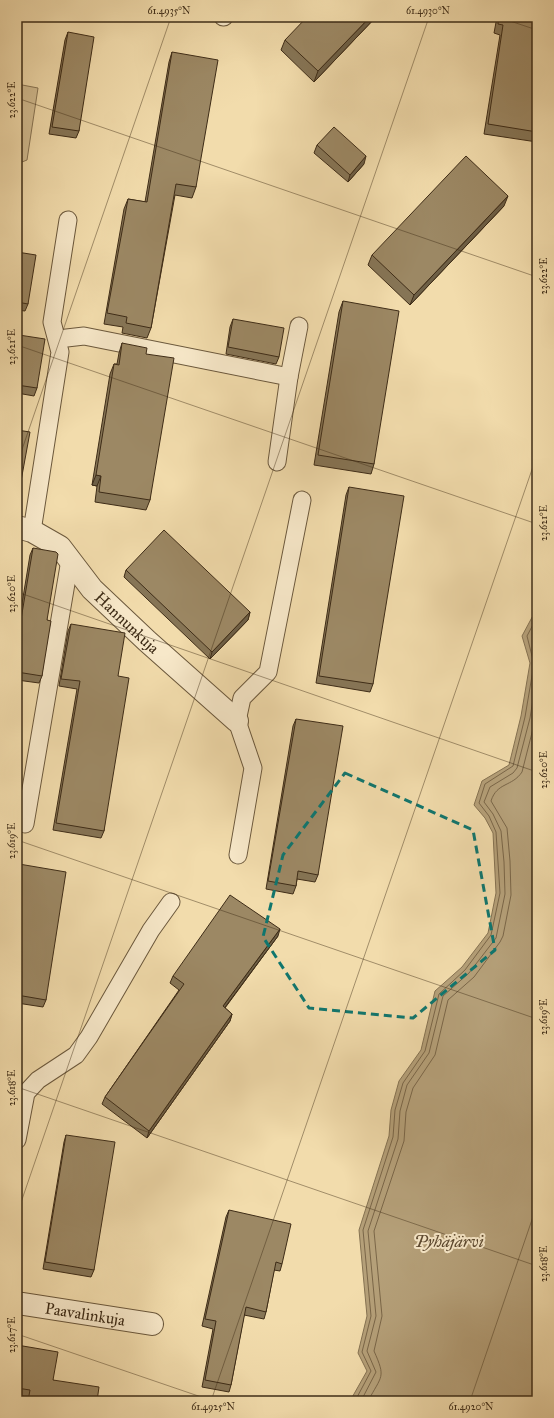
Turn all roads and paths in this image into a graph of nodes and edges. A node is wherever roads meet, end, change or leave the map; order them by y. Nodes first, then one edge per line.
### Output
1 (68, 220) dead end
2 (299, 326) dead end
3 (58, 340) junction
4 (289, 377) junction
5 (277, 462) dead end
6 (302, 500) dead end
7 (24, 529) edge
8 (70, 560) junction
9 (237, 721) junction
10 (25, 824) dead end
11 (238, 856) dead end
12 (171, 902) dead end
13 (21, 1090) edge
14 (17, 1140) edge
15 (17, 1303) edge
16 (152, 1324) dead end

1 - 3 lane
2 - 4 lane
3 - 4 lane
3 - 7 lane
4 - 5 lane
6 - 9 lane
7 - 8 street, Hannunkuja
8 - 9 street, Hannunkuja
8 - 10 lane
9 - 11 lane
12 - 13 lane
13 - 14 lane
15 - 16 street, Paavalinkuja

